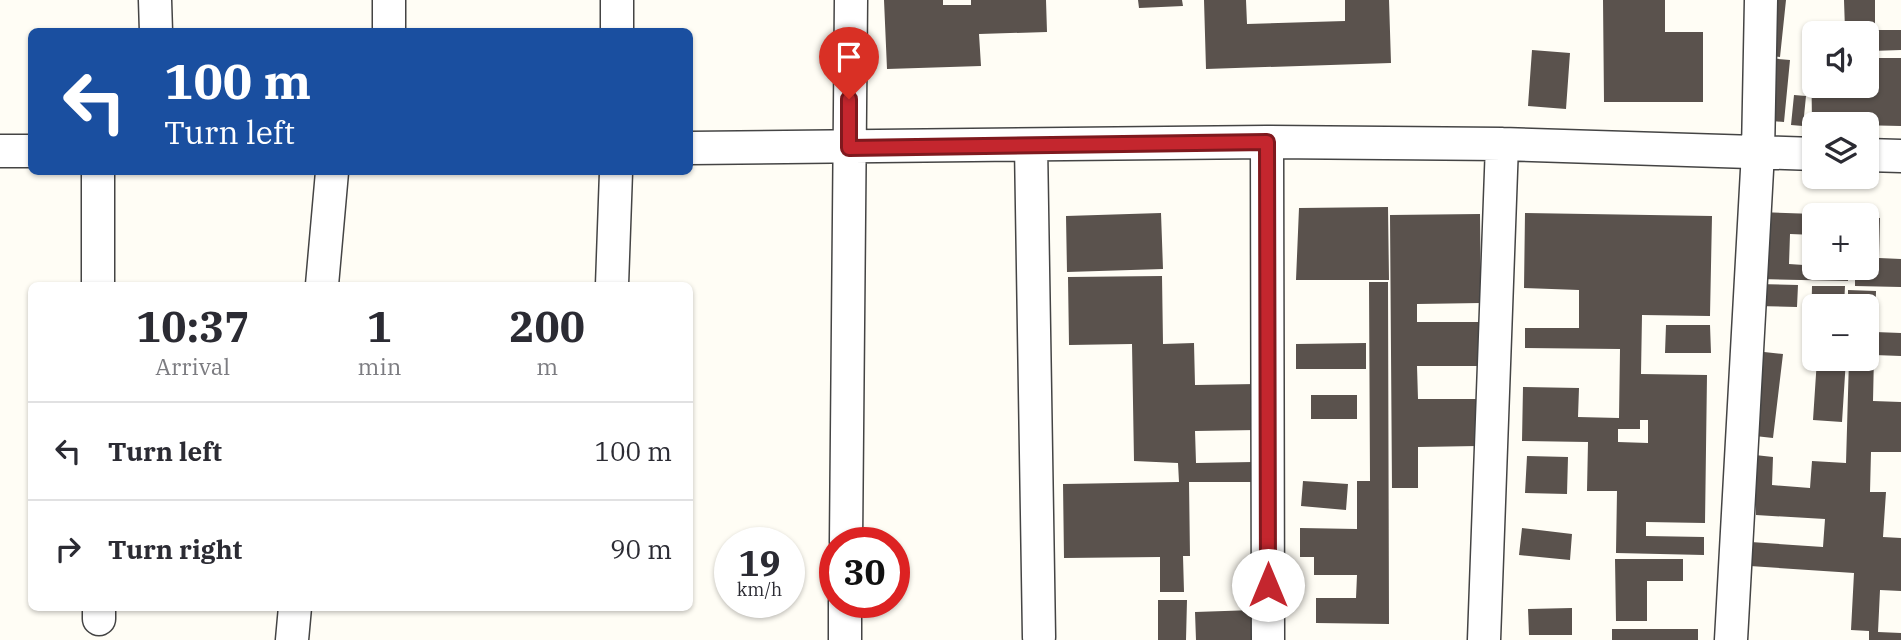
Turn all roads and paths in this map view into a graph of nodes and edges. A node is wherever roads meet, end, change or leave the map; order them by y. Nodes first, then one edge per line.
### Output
1 (155, 0) edge
2 (389, 0) edge
3 (617, 0) edge
4 (851, 0) edge
5 (1761, 0) edge
6 (156, 28) edge
7 (389, 28) edge
8 (617, 28) edge
9 (1267, 142) junction
10 (1502, 144) junction
11 (1031, 145) junction
12 (693, 148) edge
13 (849, 148) junction
14 (0, 151) edge
15 (28, 151) edge
16 (1758, 152) junction
17 (1802, 154) edge
18 (1879, 155) edge
19 (1901, 156) edge
20 (98, 175) edge
21 (332, 175) edge
22 (616, 175) edge
23 (98, 282) edge
24 (322, 282) edge
25 (612, 282) edge
26 (846, 527) edge
27 (295, 611) edge
28 (845, 618) edge
29 (1039, 637) dead end
30 (292, 640) edge
31 (845, 640) edge
32 (1268, 640) edge
33 (1484, 640) edge
34 (1731, 640) edge

1 - 6 street
2 - 7 street
3 - 8 street
4 - 13 street
5 - 16 street
9 - 10 street
9 - 11 street
9 - 32 street
10 - 16 street
10 - 33 street
11 - 13 street
11 - 29 street
12 - 13 street
13 - 26 street
14 - 15 street
16 - 17 street
16 - 34 street
18 - 19 street
20 - 23 street
21 - 24 street
22 - 25 street
27 - 30 street
28 - 31 street

